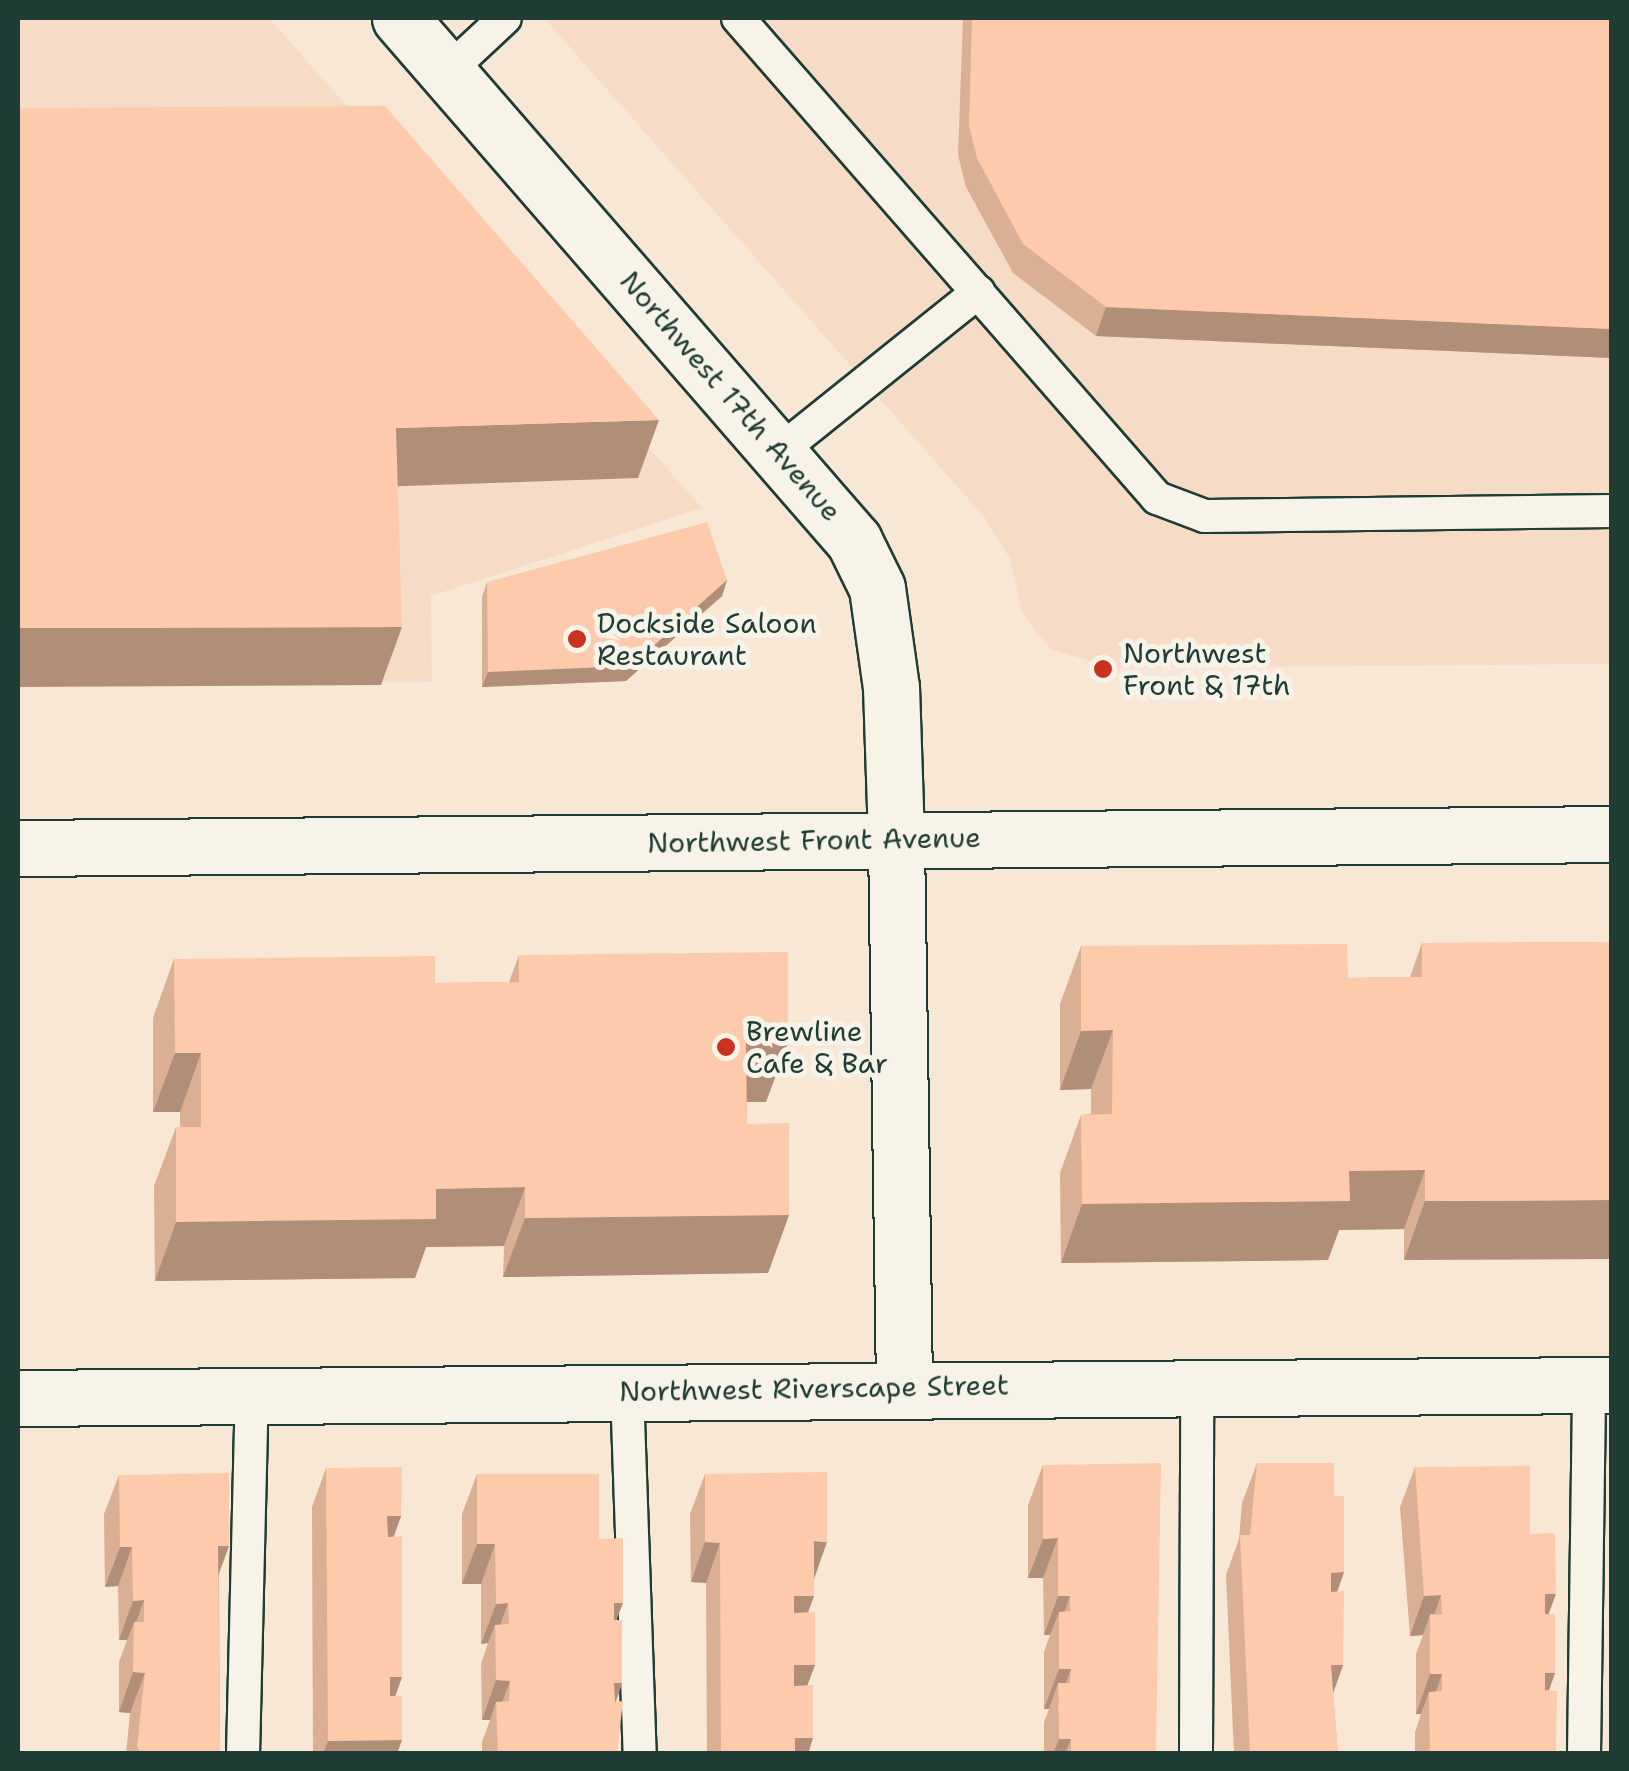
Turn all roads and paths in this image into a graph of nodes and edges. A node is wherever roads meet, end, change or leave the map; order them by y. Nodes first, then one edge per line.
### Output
1 (400, 18) edge
2 (505, 18) edge
3 (738, 18) edge
4 (447, 72) junction
5 (978, 292) junction
6 (782, 450) junction
7 (1612, 511) edge
8 (1612, 834) edge
9 (896, 840) junction
10 (18, 848) edge
11 (1197, 1384) junction
12 (1600, 1384) edge
13 (904, 1386) junction
14 (627, 1390) junction
15 (252, 1394) junction
16 (18, 1398) edge
17 (243, 1754) edge
18 (640, 1754) edge
19 (1196, 1754) edge
20 (1584, 1754) edge

1 - 4 street, Northwest 17th Avenue
2 - 4 lane
3 - 5 lane
4 - 6 street, Northwest 17th Avenue
5 - 6 lane
5 - 7 lane
6 - 9 street, Northwest 17th Avenue
8 - 9 street, Northwest Front Avenue
9 - 10 street, Northwest Front Avenue
9 - 13 street, Northwest 17th Avenue
11 - 12 street, Northwest Riverscape Street
11 - 13 street, Northwest Riverscape Street
11 - 19 lane
12 - 20 lane
13 - 14 street, Northwest Riverscape Street
14 - 15 street, Northwest Riverscape Street
14 - 18 lane
15 - 16 street, Northwest Riverscape Street
15 - 17 lane

